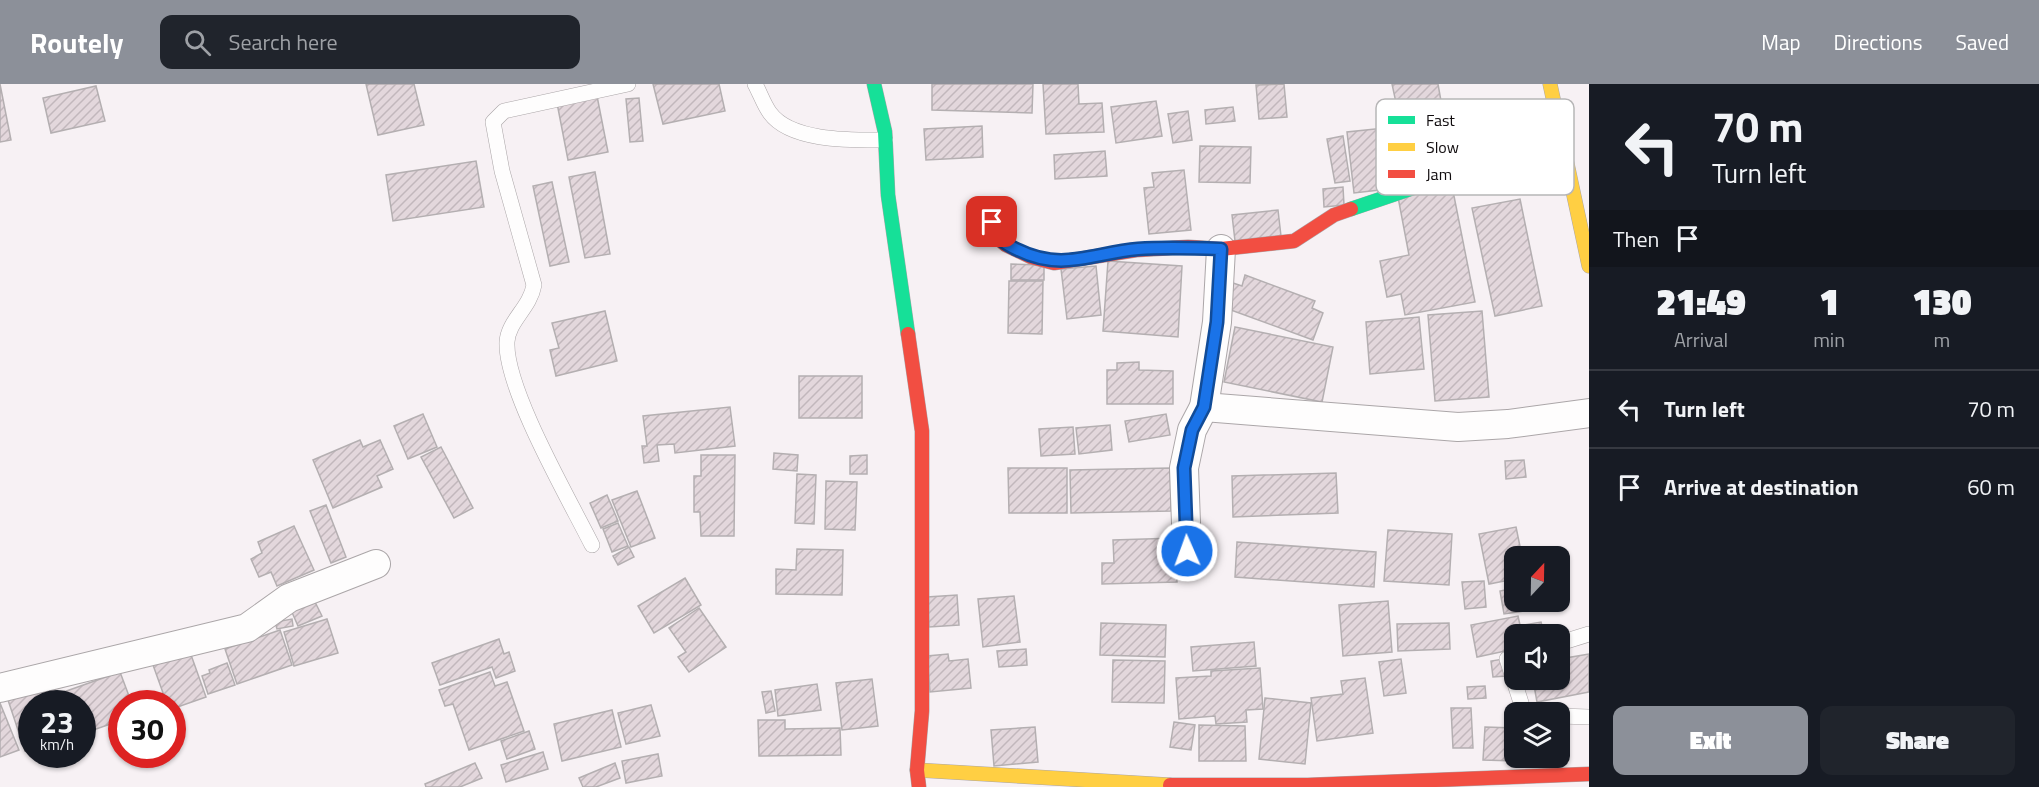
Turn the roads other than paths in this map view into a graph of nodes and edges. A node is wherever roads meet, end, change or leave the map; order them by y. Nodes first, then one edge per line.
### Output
1 (628, 84) edge
2 (755, 84) edge
3 (874, 84) edge
4 (1550, 84) edge
5 (1553, 99) edge
6 (885, 140) junction
7 (1393, 195) edge
8 (1573, 195) edge
9 (993, 207) dead end
10 (1221, 249) junction
11 (1589, 266) edge
12 (1204, 407) junction
13 (1589, 413) edge
14 (592, 545) dead end
15 (1187, 551) dead end
16 (376, 564) dead end
17 (1589, 634) edge
18 (1570, 640) edge
19 (0, 688) edge
20 (1570, 716) edge
21 (1589, 717) edge
22 (917, 770) junction
23 (1589, 774) edge
24 (919, 787) edge

1 - 14 lane
2 - 6 lane
3 - 6 street
4 - 5 street
6 - 22 street
7 - 10 street
8 - 11 street
9 - 10 street
10 - 12 street
12 - 13 street
12 - 15 street
16 - 19 street
17 - 18 lane
20 - 21 lane
22 - 23 street
22 - 24 street

